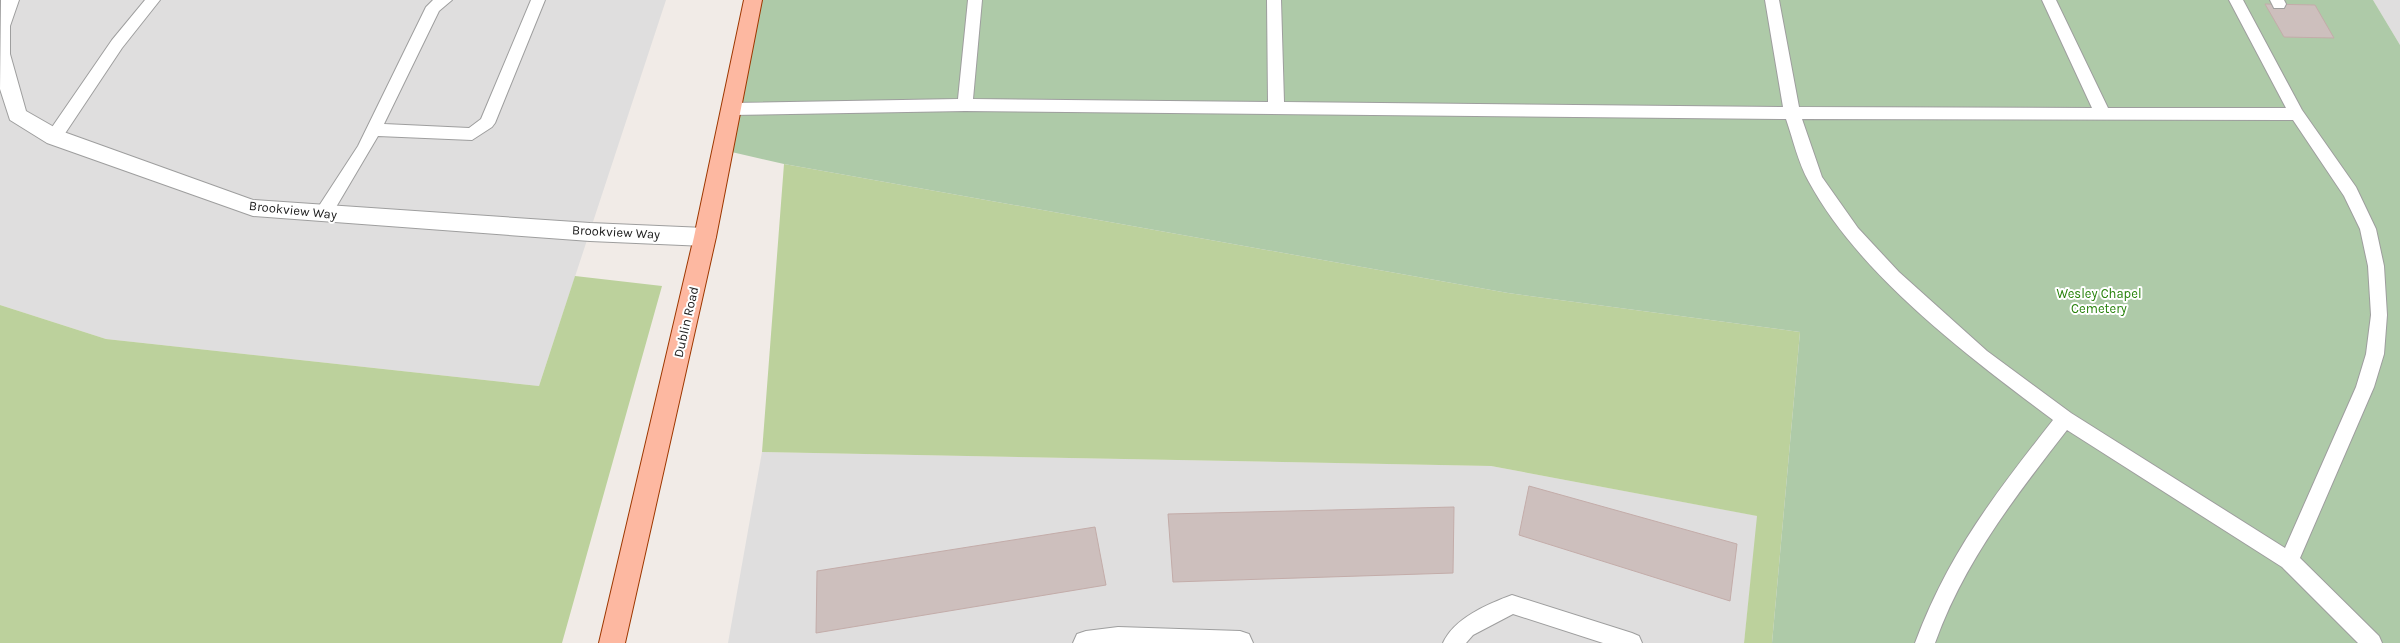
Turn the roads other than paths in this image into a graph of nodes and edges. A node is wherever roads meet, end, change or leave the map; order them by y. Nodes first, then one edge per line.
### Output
1 (10, 0) edge
2 (153, 0) edge
3 (445, 0) edge
4 (538, 0) edge
5 (753, 0) edge
6 (975, 0) edge
7 (1274, 0) edge
8 (1772, 0) edge
9 (2049, 0) edge
10 (2236, 0) edge
11 (965, 104) junction
12 (1276, 106) junction
13 (731, 108) junction
14 (1792, 113) junction
15 (2103, 114) junction
16 (2298, 114) junction
17 (373, 130) junction
18 (54, 137) junction
19 (323, 214) junction
20 (705, 237) junction
21 (2065, 419) junction
22 (2289, 561) junction
23 (612, 643) edge
24 (1086, 643) edge
25 (1240, 643) edge
26 (1453, 643) edge
27 (1632, 643) edge
28 (1925, 643) edge
29 (2372, 643) edge

1 - 18 street, Brookview Way
2 - 18 lane
3 - 17 lane
4 - 17 lane
5 - 13 main road, Dublin Road
6 - 11 lane
7 - 12 lane
8 - 14 lane
9 - 15 lane
10 - 16 lane
11 - 12 lane
11 - 13 lane
12 - 14 lane
13 - 20 main road, Dublin Road
14 - 15 lane
14 - 21 lane
15 - 16 lane
16 - 22 lane
17 - 19 lane
18 - 19 street, Brookview Way
19 - 20 street, Brookview Way
20 - 23 main road, Dublin Road
21 - 22 lane
21 - 28 lane
22 - 29 lane
24 - 25 street
26 - 27 lane

